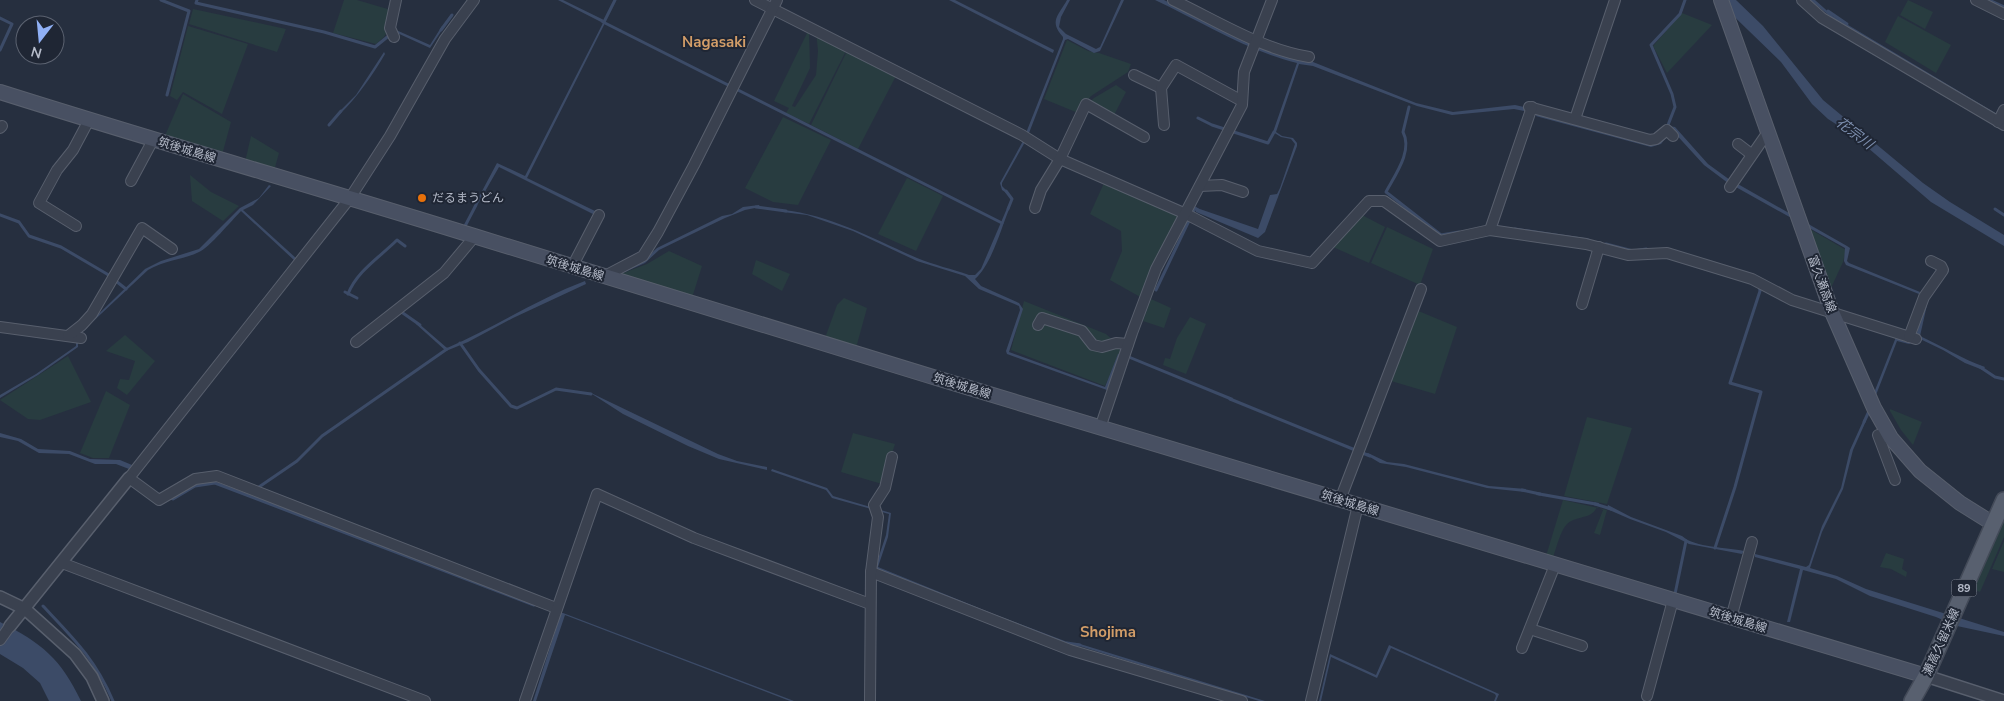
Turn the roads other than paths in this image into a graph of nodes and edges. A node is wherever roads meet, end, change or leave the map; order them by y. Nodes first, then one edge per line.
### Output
1 (396, 0) edge
2 (474, 0) edge
3 (755, 0) edge
4 (1173, 0) edge
5 (1272, 0) edge
6 (1615, 0) edge
7 (1802, 0) edge
8 (1976, 0) edge
9 (775, 4) edge
10 (1722, 5) edge
11 (2004, 14) edge
12 (394, 37) dead end
13 (1256, 41) junction
14 (1309, 57) dead end
15 (1134, 75) dead end
16 (1161, 88) junction
17 (0, 92) edge
18 (1242, 101) junction
19 (2004, 110) edge
20 (1575, 119) junction
21 (89, 120) junction
22 (2001, 124) edge
23 (1164, 125) dead end
24 (1768, 132) junction
25 (1674, 136) dead end
26 (1144, 137) dead end
27 (153, 140) junction
28 (1738, 144) dead end
29 (1751, 154) junction
30 (1060, 159) junction
31 (130, 181) dead end
32 (1200, 186) junction
33 (1730, 187) dead end
34 (1243, 192) dead end
35 (350, 198) junction
36 (1035, 208) dead end
37 (1186, 214) junction
38 (598, 215) dead end
39 (76, 226) dead end
40 (1490, 230) junction
41 (475, 236) junction
42 (1599, 247) junction
43 (172, 249) dead end
44 (1931, 261) dead end
45 (572, 267) junction
46 (603, 277) junction
47 (1421, 289) dead end
48 (1582, 304) dead end
49 (1832, 312) junction
50 (1038, 325) dead end
51 (0, 327) edge
52 (68, 336) junction
53 (81, 338) dead end
54 (356, 342) dead end
55 (1128, 344) junction
56 (1100, 428) junction
57 (1878, 435) dead end
58 (892, 457) dead end
59 (129, 478) junction
60 (1895, 480) dead end
61 (1340, 500) junction
62 (2004, 500) edge
63 (1358, 505) junction
64 (1992, 523) junction
65 (1752, 542) dead end
66 (62, 563) junction
67 (1555, 565) junction
68 (870, 572) junction
69 (0, 597) edge
70 (1673, 600) junction
71 (870, 604) junction
72 (556, 608) junction
73 (25, 609) junction
74 (1730, 618) junction
75 (10, 626) joint
76 (1530, 629) junction
77 (0, 640) edge
78 (1582, 646) dead end
79 (1522, 648) dead end
80 (1926, 676) junction
81 (1647, 696) dead end
82 (103, 701) edge
83 (425, 701) edge
84 (526, 701) edge
85 (870, 701) edge
86 (1242, 701) edge
87 (1311, 701) edge
88 (1912, 701) edge
89 (2004, 701) edge

1 - 12 street
2 - 35 street
3 - 9 street
4 - 13 street
5 - 13 street
6 - 20 street
7 - 22 street
8 - 11 street
9 - 30 street
9 - 46 street
10 - 24 main road, 富久瀬高線
13 - 14 street
13 - 18 street
15 - 16 street
16 - 18 street
16 - 23 street
17 - 21 main road, 筑後城島線
18 - 32 street
19 - 22 street
20 - 25 street
20 - 40 street
21 - 27 main road, 筑後城島線
21 - 39 street
24 - 29 street
24 - 49 main road, 富久瀬高線
26 - 30 street
27 - 31 street
27 - 35 main road, 筑後城島線
28 - 29 street
29 - 33 street
30 - 36 street
30 - 37 street
32 - 34 street
32 - 37 street
35 - 41 main road, 筑後城島線
35 - 59 street
37 - 40 street
37 - 55 street
38 - 45 street
40 - 42 street
41 - 45 main road, 筑後城島線
41 - 54 street
42 - 48 street
42 - 49 street
43 - 52 street
44 - 49 street
45 - 46 main road, 筑後城島線
46 - 56 main road, 筑後城島線
47 - 61 street
49 - 64 main road, 富久瀬高線
50 - 55 street
51 - 52 street
52 - 53 street
55 - 56 street
56 - 61 main road, 筑後城島線
57 - 60 street
58 - 68 street
59 - 66 street
59 - 72 street
61 - 63 main road, 筑後城島線
62 - 64 main road, 瀬高久留米線 / 89
63 - 67 main road, 筑後城島線
63 - 87 street
64 - 80 main road, 瀬高久留米線 / 89
65 - 74 street
66 - 73 street
66 - 83 street
67 - 70 main road, 筑後城島線
67 - 76 street
68 - 71 street
68 - 86 street
69 - 73 street
70 - 74 main road, 筑後城島線
70 - 81 street
71 - 72 street
71 - 85 street
72 - 84 street
73 - 75 street
73 - 82 street
74 - 80 main road, 筑後城島線
75 - 77 street
76 - 78 street
76 - 79 street
80 - 88 main road, 瀬高久留米線 / 89
80 - 89 street

